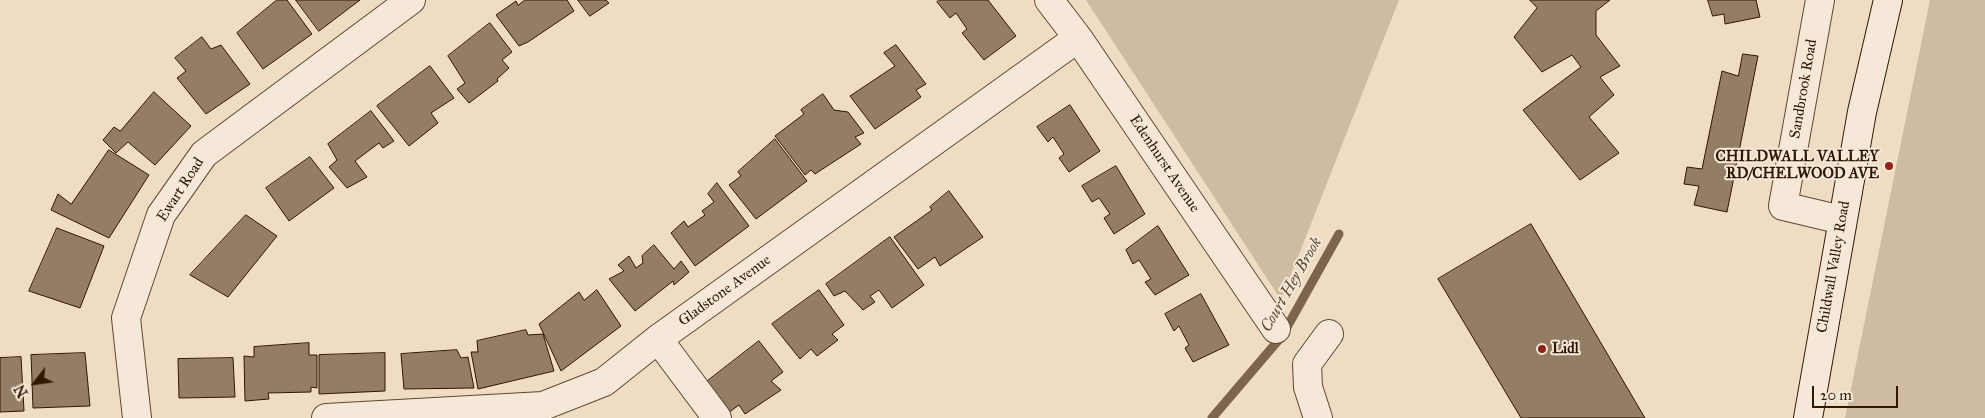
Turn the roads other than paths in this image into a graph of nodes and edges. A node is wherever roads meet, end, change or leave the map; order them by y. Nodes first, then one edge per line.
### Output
1 (411, 0) edge
2 (1049, 0) edge
3 (1820, 0) edge
4 (1888, 0) edge
5 (1078, 38) junction
6 (1842, 220) junction
7 (1276, 329) dead end
8 (1329, 334) dead end
9 (658, 340) junction
10 (137, 418) edge
11 (326, 418) edge
12 (717, 418) edge
13 (1318, 418) edge
14 (1808, 418) edge

1 - 10 street, Ewart Road
2 - 5 street, Edenhurst Avenue
3 - 6 street, Sandbrook Road
4 - 6 street, Childwall Valley Road
5 - 7 street, Edenhurst Avenue
5 - 9 street, Gladstone Avenue
6 - 14 street, Childwall Valley Road
8 - 13 street
9 - 11 street, Gladstone Avenue
9 - 12 street

